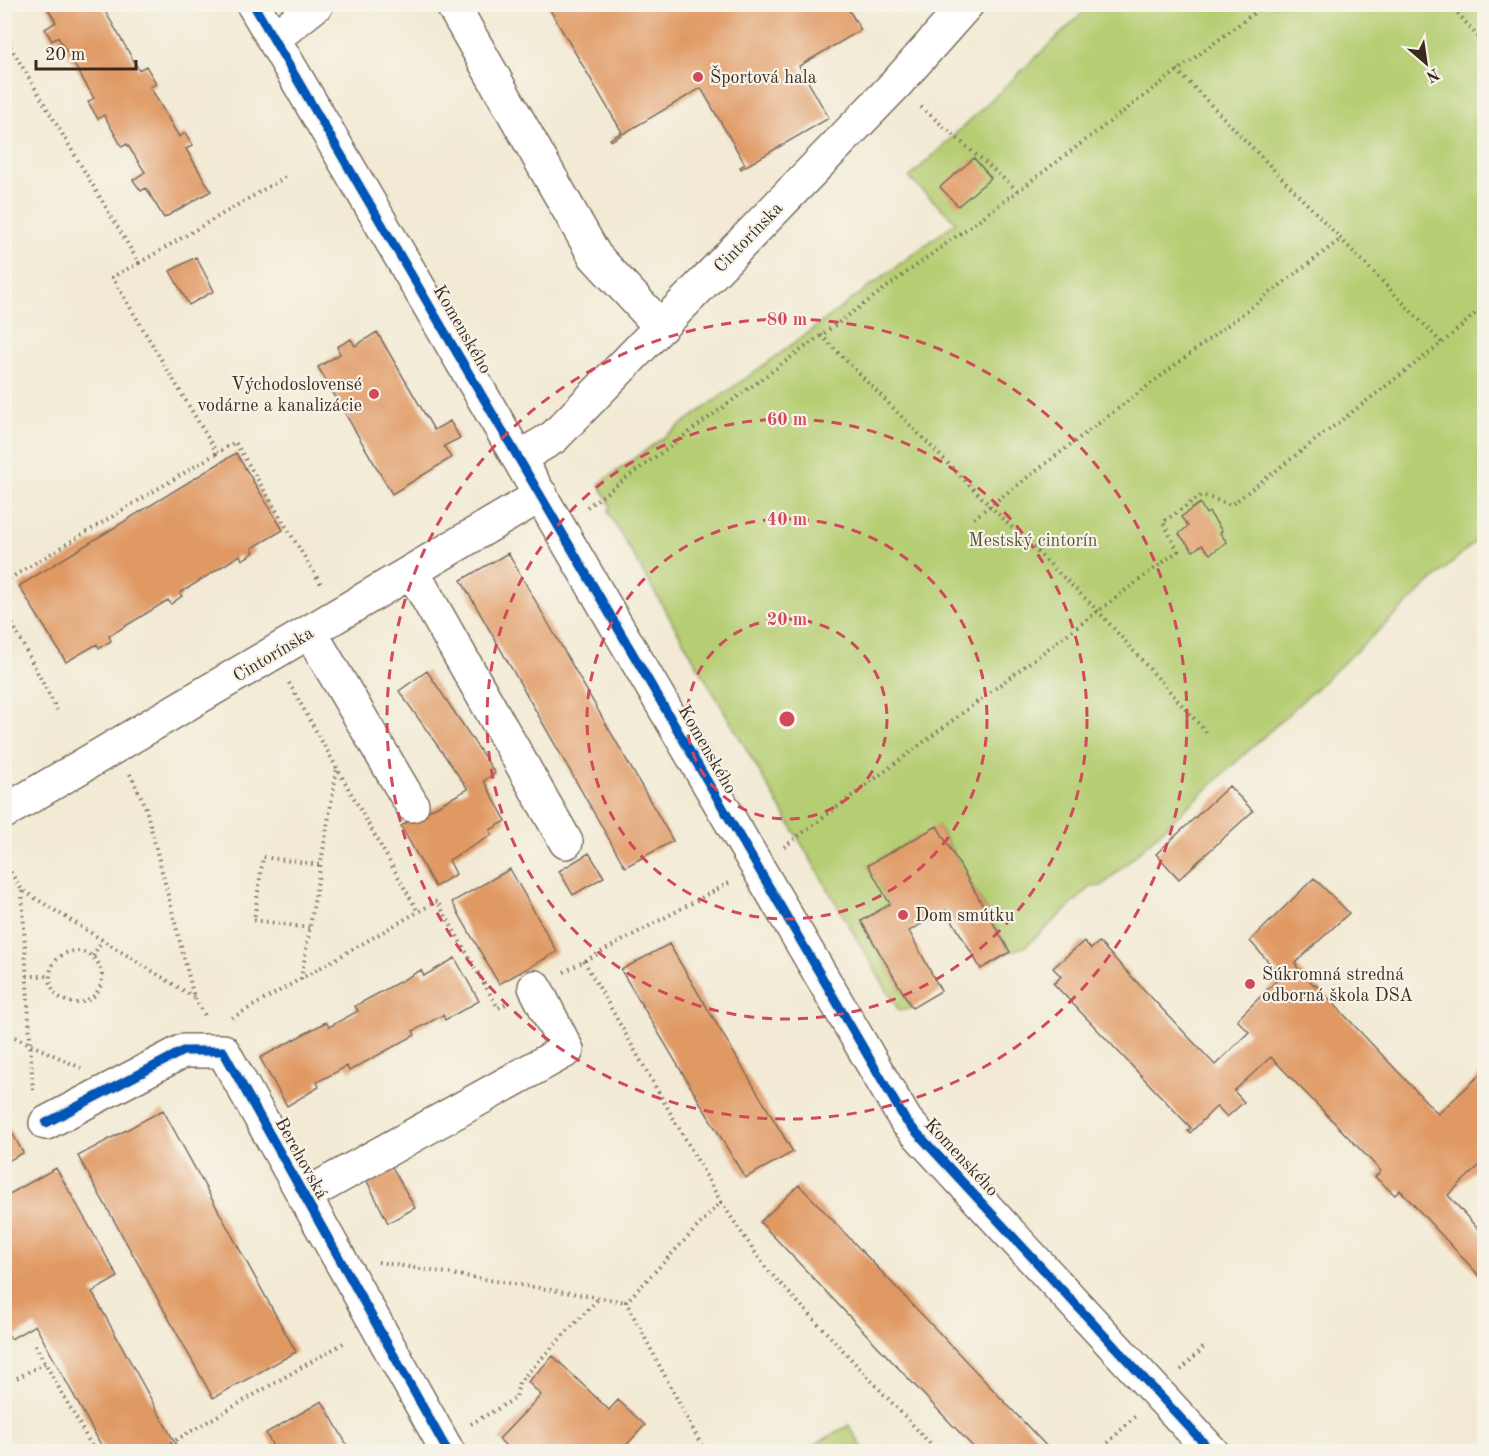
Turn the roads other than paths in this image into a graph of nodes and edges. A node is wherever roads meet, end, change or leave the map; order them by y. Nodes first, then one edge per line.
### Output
1 (253, 4) edge
2 (316, 4) edge
3 (452, 4) edge
4 (967, 4) edge
5 (273, 39) junction
6 (661, 327) junction
7 (519, 458) junction
8 (541, 495) junction
9 (412, 571) junction
10 (310, 632) junction
11 (412, 805) dead end
12 (4, 812) edge
13 (566, 842) dead end
14 (535, 987) road end
15 (46, 1123) road end
16 (304, 1196) junction
17 (445, 1446) edge
18 (1212, 1452) edge

1 - 5 street, Komenského
2 - 5 street
3 - 6 street
4 - 6 street, Cintorínska
5 - 7 street, Komenského
6 - 7 street, Cintorínska
7 - 8 street, Komenského
8 - 9 street, Cintorínska
8 - 18 street, Komenského
9 - 10 street, Cintorínska
9 - 13 street
10 - 11 street
10 - 12 street, Cintorínska
14 - 16 street
15 - 16 street, Berehovská
16 - 17 street, Berehovská

